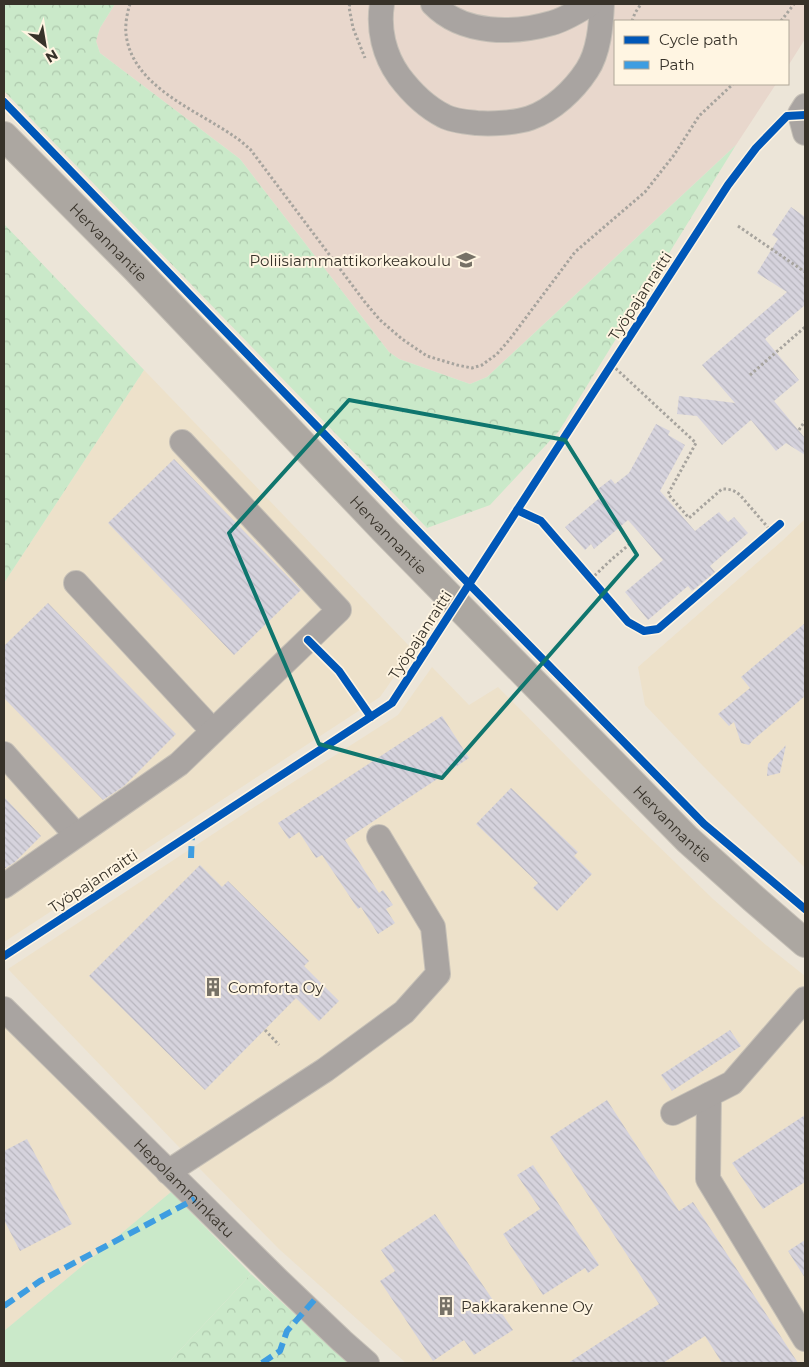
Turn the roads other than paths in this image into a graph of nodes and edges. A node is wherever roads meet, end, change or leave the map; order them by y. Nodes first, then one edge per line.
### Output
1 (382, 4) edge
2 (434, 4) edge
3 (590, 4) edge
4 (602, 4) edge
5 (4, 136) edge
6 (182, 442) dead end
7 (76, 583) dead end
8 (213, 731) junction
9 (4, 754) edge
10 (76, 835) junction
11 (379, 837) dead end
12 (4, 886) edge
13 (805, 943) edge
14 (805, 998) edge
15 (4, 1009) edge
16 (709, 1094) junction
17 (673, 1113) dead end
18 (168, 1172) junction
19 (805, 1339) edge
20 (367, 1363) edge

1 - 4 street
2 - 3 street
5 - 13 main road, Hervannantie
6 - 8 street
7 - 8 street
8 - 10 street
9 - 10 street
10 - 12 street
11 - 18 street
14 - 16 street
15 - 18 street, Hepolamminkatu
16 - 17 street
16 - 19 street
18 - 20 street, Hepolamminkatu

